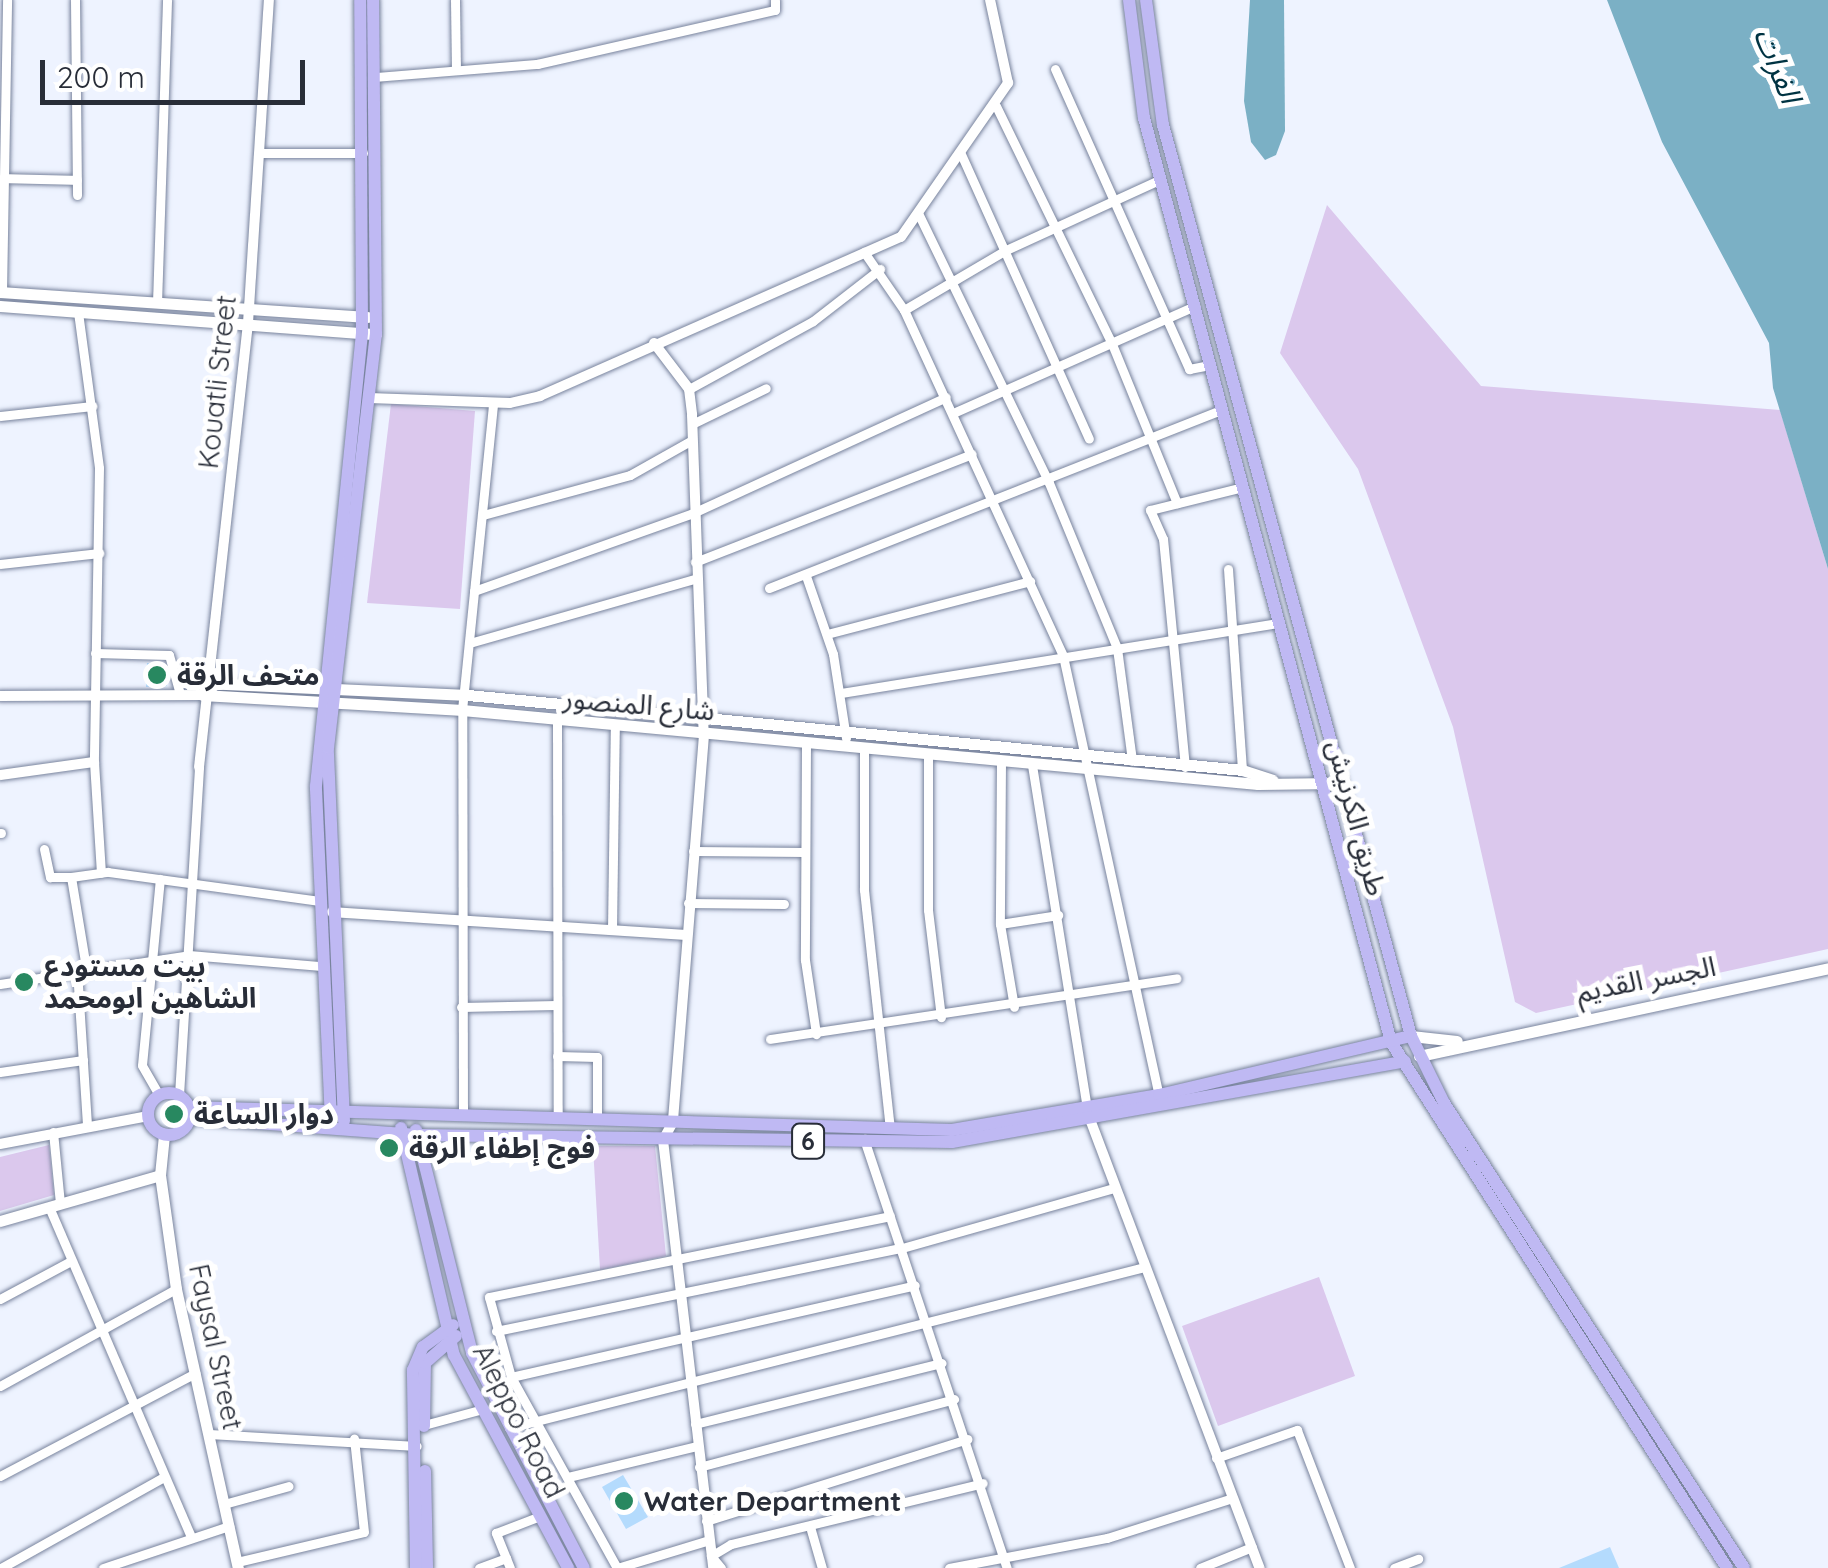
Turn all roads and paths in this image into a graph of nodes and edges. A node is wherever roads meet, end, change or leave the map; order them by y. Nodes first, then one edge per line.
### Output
1 (7, 0) edge
2 (75, 0) edge
3 (167, 0) edge
4 (269, 0) edge
5 (360, 0) edge
6 (372, 0) edge
7 (455, 0) edge
8 (775, 0) edge
9 (990, 0) edge
10 (1129, 0) edge
11 (1146, 0) edge
12 (3, 33) edge
13 (1055, 69) dead end
14 (456, 70) junction
15 (374, 77) junction
16 (996, 106) junction
17 (363, 152) junction
18 (261, 153) junction
19 (960, 154) junction
20 (3, 178) edge
21 (1160, 179) junction
22 (77, 180) junction
23 (76, 195) dead end
24 (1111, 200) junction
25 (918, 214) junction
26 (1056, 225) junction
27 (1006, 250) junction
28 (864, 252) junction
29 (880, 270) junction
30 (951, 282) junction
31 (1, 292) edge
32 (157, 303) junction
33 (0, 306) edge
34 (1195, 306) junction
35 (248, 309) junction
36 (904, 310) junction
37 (78, 312) junction
38 (370, 317) junction
39 (1165, 320) junction
40 (248, 323) junction
41 (369, 333) junction
42 (654, 343) junction
43 (1112, 344) junction
44 (1210, 364) junction
45 (1060, 367) junction
46 (690, 388) junction
47 (766, 388) dead end
48 (1005, 392) junction
49 (946, 397) junction
50 (369, 398) junction
51 (493, 404) junction
52 (92, 406) junction
53 (1222, 410) junction
54 (954, 413) junction
55 (0, 416) edge
56 (692, 424) junction
57 (1089, 438) dead end
58 (1154, 438) junction
59 (692, 440) junction
60 (972, 454) junction
61 (1050, 484) junction
62 (1243, 488) junction
63 (1178, 503) junction
64 (995, 504) junction
65 (693, 513) junction
66 (483, 515) junction
67 (99, 553) junction
68 (694, 563) junction
69 (0, 564) edge
70 (1228, 570) dead end
71 (806, 576) junction
72 (694, 579) junction
73 (1030, 581) junction
74 (769, 588) dead end
75 (474, 591) junction
76 (1279, 623) junction
77 (1232, 630) junction
78 (827, 634) junction
79 (1176, 639) junction
80 (473, 642) junction
81 (1117, 648) junction
82 (95, 652) junction
83 (1063, 656) junction
84 (180, 688) junction
85 (204, 689) junction
86 (330, 690) junction
87 (94, 692) junction
88 (841, 693) junction
89 (468, 695) junction
90 (0, 696) edge
91 (328, 706) junction
92 (462, 710) junction
93 (557, 722) junction
94 (615, 727) junction
95 (703, 728) junction
96 (846, 733) junction
97 (806, 744) junction
98 (848, 748) junction
99 (864, 749) junction
100 (928, 755) junction
101 (1132, 761) junction
102 (94, 762) junction
103 (1001, 762) junction
104 (1090, 763) junction
105 (1032, 765) junction
106 (199, 767) joint
107 (1242, 770) junction
108 (1185, 772) junction
109 (0, 775) edge
110 (1272, 780) junction
111 (1337, 783) junction
112 (1322, 784) junction
113 (44, 848) dead end
114 (693, 850) junction
115 (804, 852) junction
116 (1357, 855) junction
117 (1342, 857) junction
118 (101, 873) junction
119 (70, 877) junction
120 (160, 879) junction
121 (194, 884) junction
122 (318, 901) junction
123 (688, 903) junction
124 (784, 904) dead end
125 (332, 912) junction
126 (1058, 914) junction
127 (458, 919) junction
128 (1000, 924) junction
129 (554, 926) junction
130 (612, 930) junction
131 (685, 935) junction
132 (188, 955) junction
133 (153, 958) junction
134 (319, 966) junction
135 (1828, 968) edge
136 (81, 969) junction
137 (1176, 978) dead end
138 (0, 984) edge
139 (1134, 986) junction
140 (1072, 998) junction
141 (556, 1005) junction
142 (460, 1007) junction
143 (1014, 1007) junction
144 (941, 1017) junction
145 (878, 1028) junction
146 (816, 1034) junction
147 (1411, 1036) junction
148 (770, 1039) dead end
149 (1468, 1041) junction
150 (1391, 1042) junction
151 (558, 1056) junction
152 (1418, 1056) junction
153 (83, 1060) junction
154 (1400, 1062) junction
155 (0, 1072) edge
156 (159, 1095) junction
157 (179, 1095) junction
158 (1160, 1095) junction
159 (190, 1113) junction
160 (1088, 1115) junction
161 (148, 1116) junction
162 (406, 1116) junction
163 (463, 1116) junction
164 (558, 1118) junction
165 (597, 1120) junction
166 (338, 1121) junction
167 (673, 1122) junction
168 (87, 1125) junction
169 (890, 1128) junction
170 (53, 1132) junction
171 (402, 1134) junction
172 (866, 1134) junction
173 (164, 1135) junction
174 (417, 1135) junction
175 (663, 1140) junction
176 (0, 1144) edge
177 (160, 1175) junction
178 (1111, 1188) junction
179 (54, 1205) junction
180 (890, 1216) junction
181 (0, 1221) edge
182 (902, 1248) junction
183 (675, 1259) junction
184 (72, 1260) junction
185 (1141, 1268) junction
186 (915, 1284) junction
187 (176, 1289) junction
188 (678, 1295) junction
189 (0, 1299) edge
190 (465, 1324) junction
191 (929, 1324) junction
192 (100, 1330) junction
193 (496, 1331) junction
194 (449, 1334) junction
195 (682, 1338) junction
196 (942, 1363) junction
197 (195, 1374) junction
198 (511, 1377) junction
199 (690, 1382) junction
200 (0, 1386) edge
201 (954, 1399) junction
202 (131, 1406) junction
203 (483, 1409) junction
204 (535, 1421) junction
205 (695, 1424) junction
206 (424, 1425) junction
207 (509, 1428) junction
208 (209, 1434) junction
209 (968, 1438) junction
210 (354, 1439) junction
211 (417, 1446) junction
212 (697, 1446) junction
213 (1216, 1458) junction
214 (699, 1467) junction
215 (0, 1476) edge
216 (164, 1477) junction
217 (568, 1477) junction
218 (982, 1483) junction
219 (290, 1486) dead end
220 (1232, 1498) junction
221 (224, 1504) junction
222 (540, 1516) junction
223 (706, 1521) junction
224 (229, 1526) junction
225 (810, 1530) junction
226 (191, 1537) junction
227 (709, 1540) junction
228 (1252, 1547) junction
229 (1004, 1554) junction
230 (1418, 1559) dead end
231 (712, 1562) edge
232 (508, 1563) edge
233 (238, 1565) edge
234 (1, 1568) edge
235 (102, 1568) edge
236 (416, 1568) edge
237 (427, 1568) edge
238 (479, 1568) edge
239 (568, 1568) edge
240 (584, 1568) edge
241 (617, 1568) edge
242 (722, 1568) edge
243 (822, 1568) edge
244 (949, 1568) edge
245 (1007, 1568) edge
246 (1200, 1568) edge
247 (1260, 1568) edge
248 (1350, 1568) edge
249 (1394, 1568) edge
250 (1727, 1568) edge
251 (1744, 1568) edge

1 - 12 street
2 - 22 street
3 - 32 street
4 - 18 street, Kouatli Street
5 - 17 main road
6 - 15 main road
7 - 14 street
8 - 14 street
9 - 16 street
10 - 21 main road, طريق الكرنيش
11 - 111 main road, طريق الكرنيش
12 - 20 street
13 - 24 street
14 - 15 street
15 - 38 main road
16 - 19 street
16 - 26 street
17 - 18 street
17 - 38 main road
18 - 35 street, Kouatli Street
19 - 25 street
19 - 27 street
20 - 22 street
20 - 31 street
21 - 24 street
21 - 34 main road, طريق الكرنيش
22 - 23 street
24 - 26 street
24 - 39 street
25 - 28 street
25 - 30 street
26 - 27 street
26 - 43 street
27 - 30 street
27 - 45 street
28 - 29 street
28 - 42 street
29 - 36 street
29 - 46 street
30 - 36 street
30 - 48 street
31 - 32 main road
32 - 35 main road
33 - 37 main road
34 - 39 street
34 - 44 main road, طريق الكرنيش
35 - 38 main road
35 - 40 street, Kouatli Street
36 - 49 street
37 - 40 main road
37 - 52 street
38 - 41 main road
39 - 43 street
39 - 44 street
40 - 41 main road
40 - 85 street, Kouatli Street
41 - 50 main road
41 - 86 main road
42 - 46 street
42 - 51 street
43 - 45 street
43 - 58 street
44 - 53 main road, طريق الكرنيش
45 - 48 street
45 - 57 street
46 - 56 street
47 - 56 street
48 - 54 street
48 - 61 street
49 - 54 street
49 - 65 street
50 - 51 street
50 - 86 main road
51 - 66 street
52 - 55 street
52 - 67 street
53 - 58 street
53 - 62 main road, طريق الكرنيش
54 - 60 street
56 - 59 street
58 - 61 street
58 - 63 street
59 - 65 street
59 - 66 street
60 - 64 street
60 - 68 street
61 - 64 street
61 - 81 street
62 - 63 street
62 - 76 main road, طريق الكرنيش
63 - 79 street
64 - 71 street
64 - 73 street
65 - 68 street
65 - 75 street
66 - 75 street
67 - 69 street
67 - 82 street
68 - 72 street
70 - 77 street
71 - 74 street
71 - 78 street
72 - 80 street
72 - 95 street
73 - 78 street
73 - 83 street
75 - 80 street
76 - 77 street
76 - 112 main road, طريق الكرنيش
77 - 79 street
77 - 107 street
78 - 88 street
79 - 81 street
79 - 108 street
80 - 89 street
81 - 83 street
81 - 101 street
82 - 84 street
82 - 87 street
83 - 88 street
83 - 104 street
84 - 85 street, شارع المنصور
84 - 87 street, شارع المنصور
85 - 86 main road, شارع المنصور
85 - 91 main road, شارع المنصور
85 - 106 street, Kouatli Street
86 - 89 main road, شارع المنصور
86 - 91 main road
87 - 90 street, شارع المنصور
87 - 102 street
88 - 96 street
89 - 92 street
89 - 95 main road, شارع المنصور
91 - 92 main road, شارع المنصور
91 - 122 main road
91 - 125 main road
92 - 93 main road, شارع المنصور
92 - 127 street
93 - 94 main road, شارع المنصور
93 - 129 street
94 - 95 main road, شارع المنصور
94 - 130 street
95 - 96 main road, شارع المنصور
95 - 97 main road, شارع المنصور
95 - 114 street
96 - 98 street
96 - 104 main road, شارع المنصور
97 - 98 main road, شارع المنصور
97 - 115 street
98 - 99 main road, شارع المنصور
99 - 100 main road, شارع المنصور
99 - 145 street
100 - 103 main road, شارع المنصور
100 - 144 street
101 - 104 main road, شارع المنصور
101 - 108 main road, شارع المنصور
102 - 109 street
102 - 118 street
103 - 105 main road, شارع المنصور
103 - 128 street
104 - 105 main road, شارع المنصور
104 - 108 main road, شارع المنصور
104 - 139 street
105 - 126 street
106 - 121 street
107 - 108 main road, شارع المنصور
107 - 110 main road, شارع المنصور
108 - 110 main road, شارع المنصور
110 - 112 main road, شارع المنصور
111 - 112 main road, شارع المنصور
111 - 116 main road, طريق الكرنيش
112 - 117 main road, طريق الكرنيش
113 - 119 street
114 - 115 street
114 - 123 street
115 - 146 street
116 - 117 main road
116 - 147 main road, طريق الكرنيش
117 - 150 main road, طريق الكرنيش
118 - 119 street
118 - 120 street
119 - 136 street
120 - 121 street
120 - 133 street
121 - 122 street
121 - 132 street
122 - 134 main road
123 - 124 street
123 - 131 street
125 - 127 street
125 - 166 main road
126 - 128 street
126 - 140 street
127 - 129 street
127 - 142 street
128 - 143 street
129 - 130 street
129 - 141 street
130 - 131 street
131 - 167 street
132 - 133 street
132 - 134 street
132 - 157 street
133 - 136 street
133 - 156 street
134 - 166 main road
135 - 149 main road, الجسر القديم
136 - 138 street
136 - 153 street
137 - 139 street
139 - 140 street
139 - 158 street
140 - 143 street
140 - 160 street
141 - 142 street
141 - 151 street
142 - 163 street
143 - 144 street
144 - 145 street
145 - 146 street
145 - 169 street
146 - 148 street
147 - 149 main road
147 - 150 main road, 6
147 - 152 main road, طريق الكرنيش
149 - 152 main road
150 - 154 main road, طريق الكرنيش
150 - 158 main road, 6
151 - 164 street
151 - 165 street
152 - 154 main road, 6
152 - 251 main road, طريق الكرنيش
153 - 155 street
153 - 168 street
154 - 160 main road, 6
154 - 250 main road, طريق الكرنيش
156 - 157 main road
156 - 161 main road
157 - 159 main road
158 - 160 main road, 6
159 - 166 main road, 6
159 - 173 main road
160 - 169 main road, 6
160 - 172 main road, 6
160 - 178 street
161 - 168 street
161 - 173 main road
162 - 163 main road, 6
162 - 166 main road, 6
162 - 171 main road, Aleppo Road
162 - 174 main road, Aleppo Road
163 - 164 main road, 6
164 - 165 main road, 6
165 - 167 main road, 6
166 - 171 main road, 6
167 - 172 main road, 6
167 - 175 street
168 - 170 street
169 - 172 main road, 6
170 - 176 street
170 - 179 street
171 - 174 main road, 6
171 - 194 main road, Aleppo Road
172 - 175 main road, 6
172 - 180 street
173 - 177 main road, Faysal Street
174 - 175 main road, 6
174 - 190 main road, Aleppo Road
175 - 183 street
177 - 179 main road
177 - 187 main road, Faysal Street
178 - 182 street
178 - 185 street
179 - 181 main road
179 - 184 street
180 - 182 street
180 - 183 street
182 - 186 street
182 - 188 street
183 - 188 street
183 - 193 street
184 - 189 street
184 - 192 street
185 - 191 street
185 - 213 street
186 - 191 street
186 - 195 street
187 - 192 street
187 - 197 main road, Faysal Street
188 - 193 street
188 - 195 street
190 - 194 main road
190 - 207 main road, Aleppo Road
191 - 196 street
191 - 199 street
192 - 200 street
192 - 202 street
193 - 198 street
194 - 203 main road, Aleppo Road
194 - 206 main road
194 - 211 main road
195 - 198 street
195 - 199 street
196 - 201 street
196 - 205 street
197 - 202 street
197 - 208 main road, Faysal Street
198 - 204 street
199 - 204 street
199 - 205 street
201 - 209 street
201 - 214 street
202 - 215 street
202 - 216 street
203 - 206 street
203 - 222 main road, Aleppo Road
204 - 207 street
204 - 217 street
205 - 212 street
206 - 237 main road
207 - 240 main road, Aleppo Road
208 - 210 street
208 - 221 main road, Faysal Street
209 - 218 street
209 - 223 street
210 - 211 street
210 - 233 street
211 - 236 main road
212 - 214 street
212 - 217 street
213 - 220 street
213 - 248 street
214 - 223 street
216 - 226 street
216 - 234 street
217 - 241 street
218 - 225 street
218 - 229 street
219 - 221 street
220 - 228 street
220 - 229 street
221 - 224 main road, Faysal Street
222 - 232 street
222 - 239 main road, Aleppo Road
223 - 227 street
224 - 226 street
224 - 233 main road, Faysal Street
225 - 231 street
225 - 243 street
226 - 235 street
227 - 231 street
227 - 241 street
228 - 246 street
228 - 247 street
229 - 244 street
229 - 245 street
230 - 249 street
231 - 242 street
232 - 238 street

